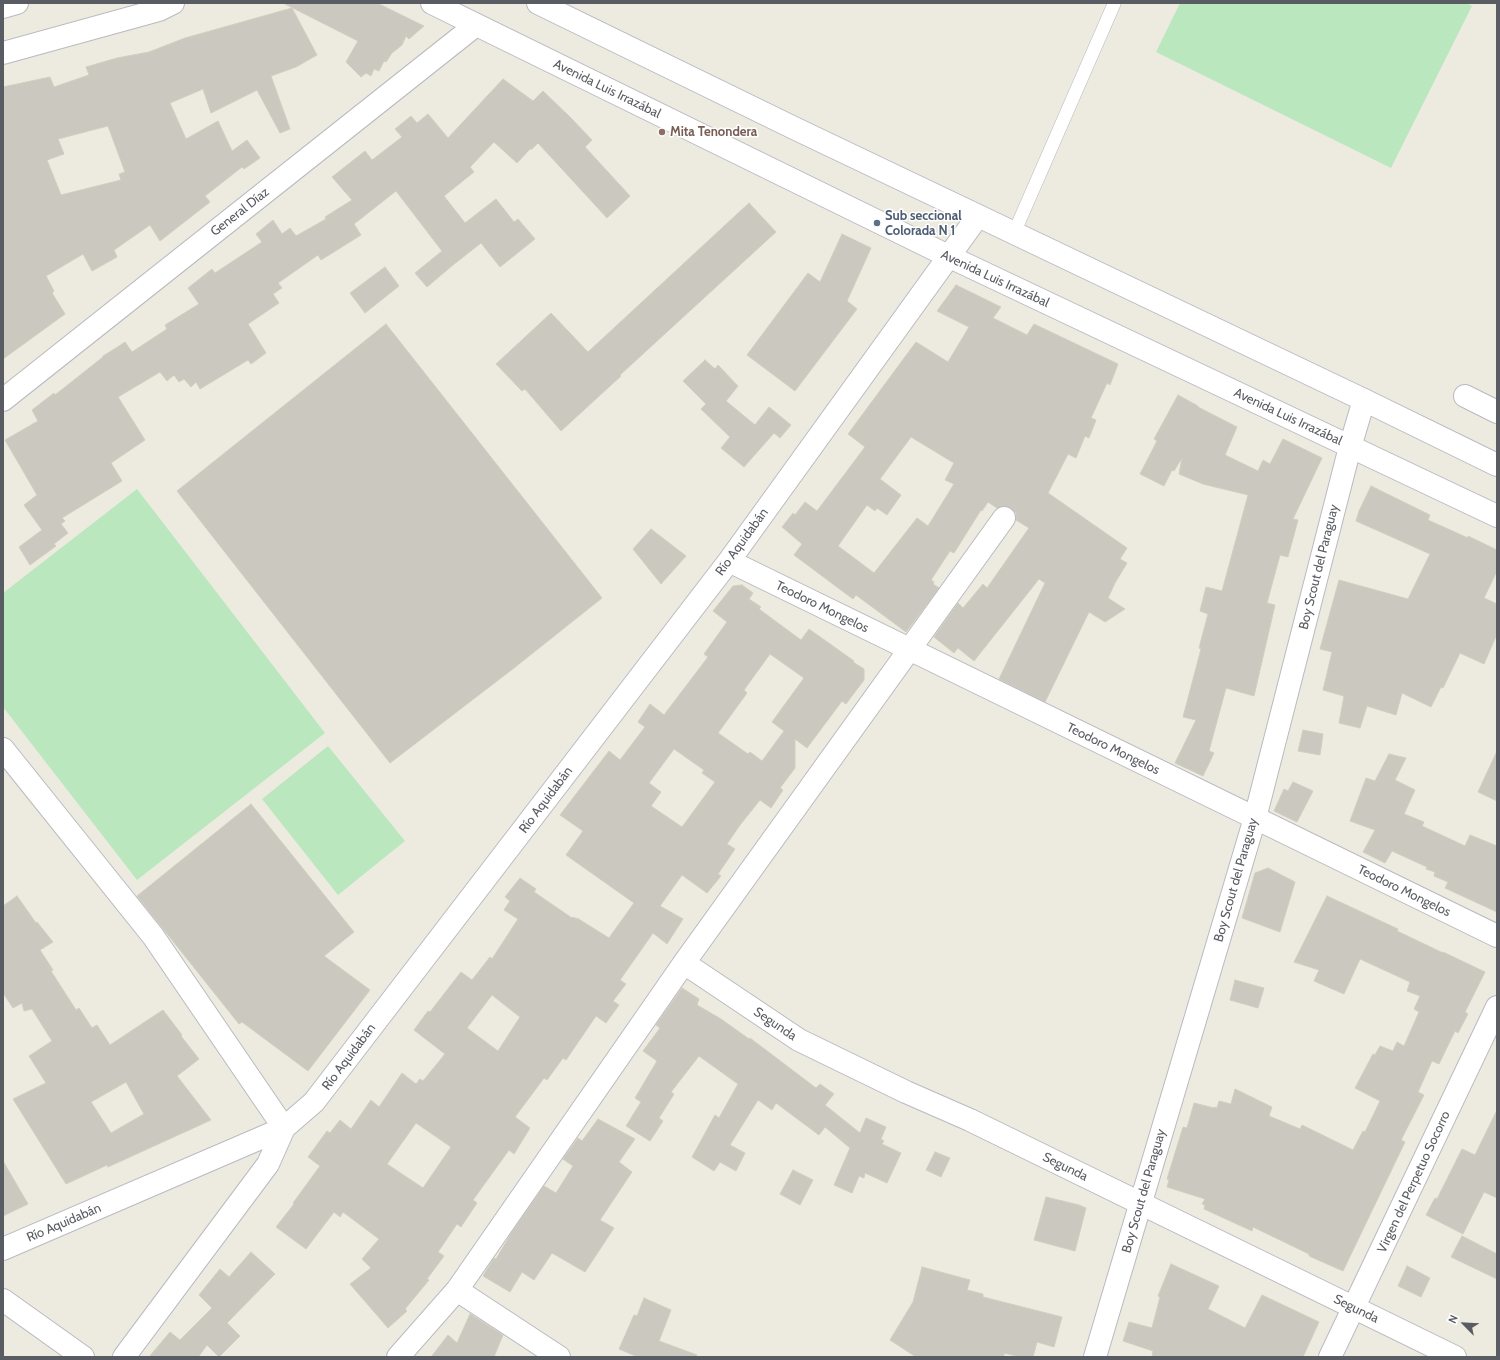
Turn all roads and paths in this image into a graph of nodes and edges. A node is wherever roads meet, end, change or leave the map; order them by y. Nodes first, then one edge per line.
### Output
1 (17, 3) edge
2 (173, 3) edge
3 (432, 3) edge
4 (538, 3) edge
5 (1114, 4) dead end
6 (3, 7) edge
7 (476, 25) junction
8 (3, 53) edge
9 (978, 216) junction
10 (1014, 233) junction
11 (948, 256) junction
12 (1465, 396) dead end
13 (3, 400) edge
14 (1364, 400) junction
15 (1497, 412) edge
16 (1350, 447) junction
17 (1497, 466) edge
18 (1497, 516) edge
19 (1004, 518) dead end
20 (729, 561) junction
21 (910, 650) junction
22 (3, 749) edge
23 (1255, 818) junction
24 (1497, 936) edge
25 (684, 963) junction
26 (1497, 1007) edge
27 (284, 1128) junction
28 (1140, 1204) junction
29 (3, 1249) edge
30 (457, 1290) junction
31 (3, 1300) edge
32 (1354, 1308) junction
33 (83, 1357) edge
34 (124, 1357) edge
35 (398, 1357) edge
36 (559, 1357) edge
37 (1095, 1357) edge
38 (1330, 1357) edge
39 (1455, 1357) edge

1 - 6 street
2 - 8 street
3 - 7 street, Avenida Luis Irrazábal
4 - 9 street
5 - 10 lane
7 - 11 street, Avenida Luis Irrazábal
7 - 13 street, General Díaz
9 - 10 street
9 - 11 street, Río Aquidabán
10 - 14 street
11 - 16 street, Avenida Luis Irrazábal
11 - 20 street, Río Aquidabán
12 - 15 street
14 - 16 street, Boy Scout del Paraguay
14 - 17 street
16 - 18 street, Avenida Luis Irrazábal
16 - 23 street, Boy Scout del Paraguay
19 - 21 street
20 - 21 street, Teodoro Mongelos
20 - 27 street, Río Aquidabán
21 - 23 street, Teodoro Mongelos
21 - 25 street
22 - 27 street
23 - 24 street, Teodoro Mongelos
23 - 28 street, Boy Scout del Paraguay
25 - 28 street, Segunda
25 - 30 street
26 - 32 street, Virgen del Perpetuo Socorro
27 - 29 street, Río Aquidabán
27 - 34 street
28 - 32 street, Segunda
28 - 37 street, Boy Scout del Paraguay
30 - 35 street
30 - 36 street
31 - 33 street
32 - 38 street, Virgen del Perpetuo Socorro
32 - 39 street, Segunda

